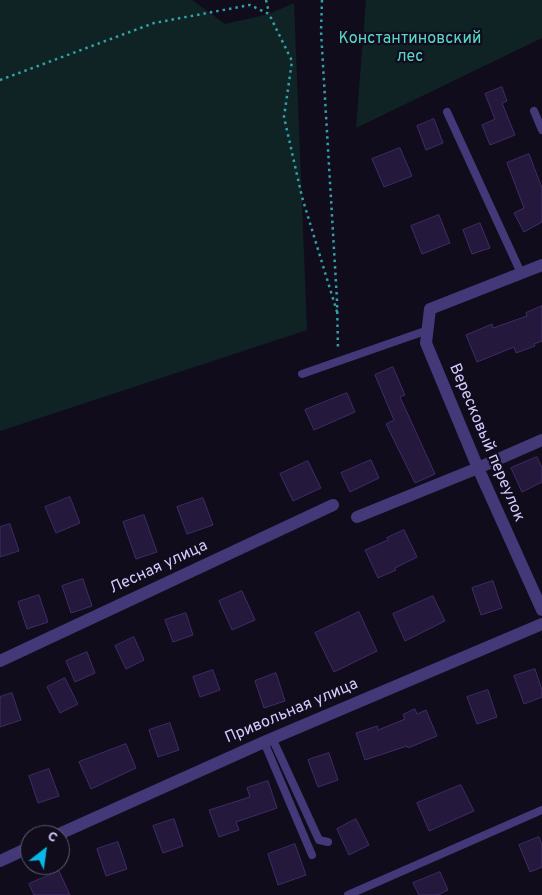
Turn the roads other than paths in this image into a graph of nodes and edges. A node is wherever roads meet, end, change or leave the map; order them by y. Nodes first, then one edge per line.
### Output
1 (534, 111) dead end
2 (447, 112) dead end
3 (542, 130) edge
4 (542, 265) edge
5 (521, 273) junction
6 (428, 330) junction
7 (302, 374) dead end
8 (542, 440) edge
9 (478, 468) junction
10 (333, 505) dead end
11 (357, 517) dead end
12 (542, 610) edge
13 (542, 624) edge
14 (0, 661) edge
15 (268, 740) junction
16 (542, 810) edge
17 (70, 829) edge
18 (328, 842) dead end
19 (20, 852) edge
20 (312, 855) dead end
21 (0, 861) edge
22 (348, 895) edge

1 - 3 lane
2 - 5 lane
4 - 5 street
5 - 6 street
6 - 7 lane
6 - 9 street, Вересковый переулок
8 - 9 street
9 - 11 street
9 - 12 street, Вересковый переулок
10 - 14 street, Лесная улица
13 - 15 street, Привольная улица
15 - 17 street, Привольная улица
15 - 18 lane
15 - 20 lane
16 - 22 lane
19 - 21 street

